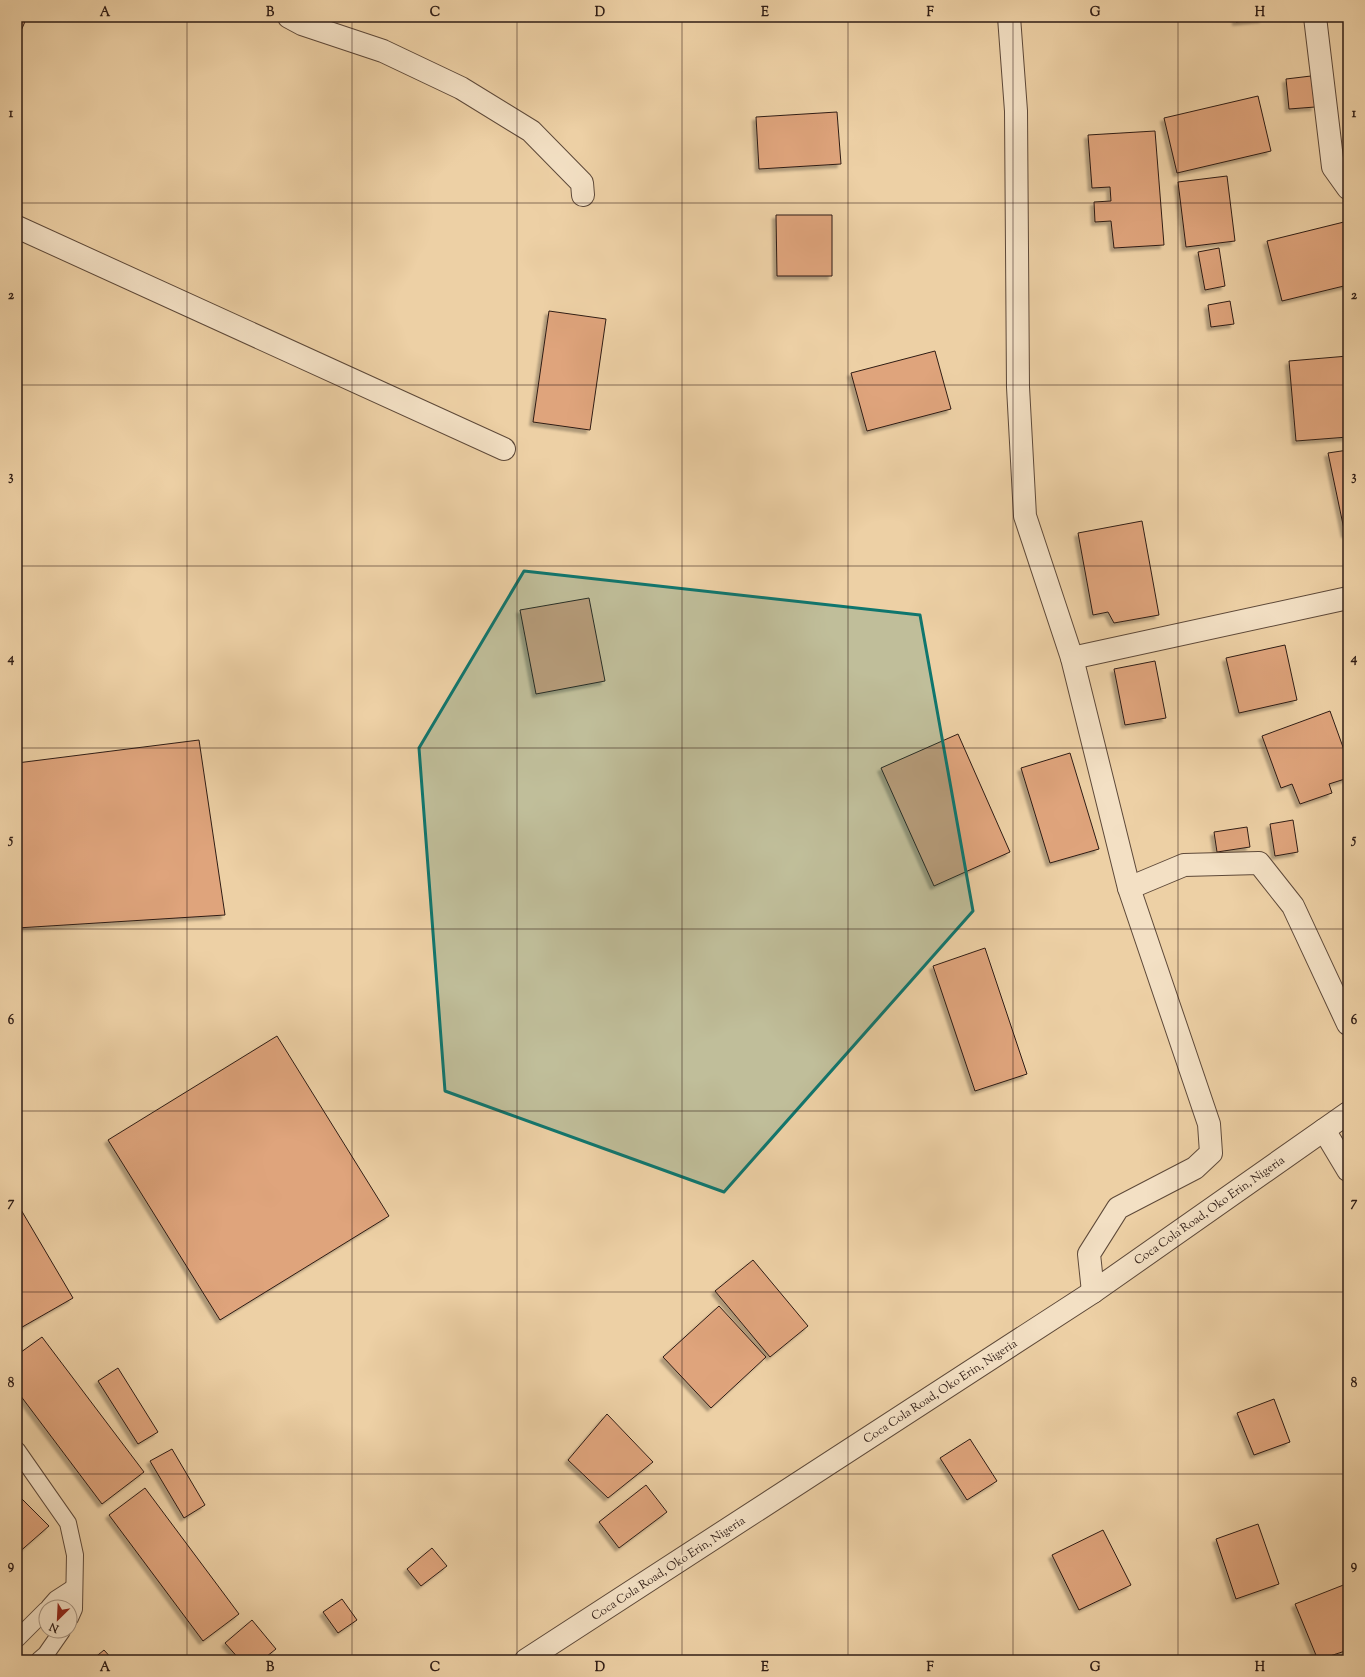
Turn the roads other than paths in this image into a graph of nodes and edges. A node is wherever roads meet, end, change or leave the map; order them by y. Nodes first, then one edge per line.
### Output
1 (289, 17) edge
2 (1009, 17) edge
3 (1315, 17) edge
4 (1348, 188) edge
5 (583, 195) dead end
6 (17, 227) edge
7 (504, 449) dead end
8 (1348, 598) edge
9 (1072, 658) junction
10 (1129, 888) junction
11 (1348, 1024) edge
12 (1348, 1113) edge
13 (1324, 1130) junction
14 (1348, 1170) edge
15 (1093, 1292) junction
16 (17, 1450) edge
17 (73, 1588) junction
18 (56, 1599) edge
19 (74, 1599) edge
20 (38, 1618) edge
21 (17, 1639) edge
22 (56, 1639) edge
23 (39, 1660) edge
24 (526, 1660) edge

1 - 5 street
2 - 9 street
3 - 4 street
6 - 7 street
8 - 9 street
9 - 10 street
10 - 11 street
10 - 15 street
12 - 13 street, Coca Cola Road, Oko Erin, Nigeria
13 - 14 street
13 - 15 street, Coca Cola Road, Oko Erin, Nigeria
15 - 24 street, Coca Cola Road, Oko Erin, Nigeria
16 - 17 lane
17 - 18 lane
17 - 19 lane
20 - 21 lane
22 - 23 lane

